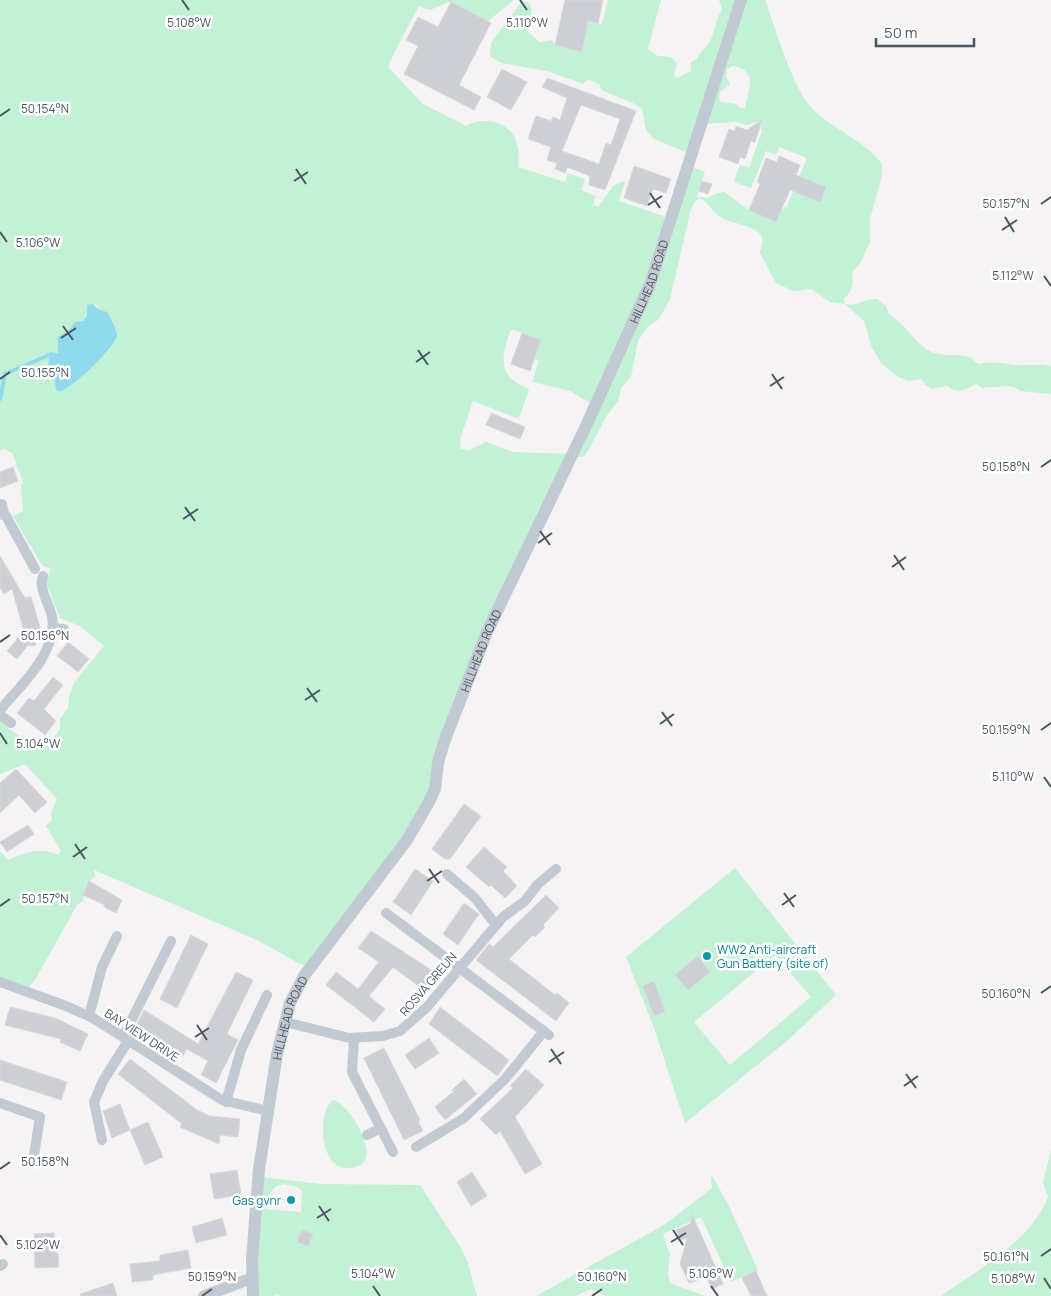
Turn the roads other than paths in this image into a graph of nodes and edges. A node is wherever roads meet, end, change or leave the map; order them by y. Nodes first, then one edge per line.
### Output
1 (741, 0) edge
2 (2, 511) edge
3 (35, 569) dead end
4 (44, 576) dead end
5 (53, 628) junction
6 (64, 628) dead end
7 (0, 710) edge
8 (0, 715) edge
9 (11, 723) dead end
10 (556, 869) dead end
11 (447, 874) dead end
12 (386, 913) dead end
13 (496, 925) junction
14 (117, 936) dead end
15 (171, 941) dead end
16 (458, 968) junction
17 (0, 982) edge
18 (267, 995) dead end
19 (89, 1016) junction
20 (284, 1022) junction
21 (354, 1038) junction
22 (125, 1039) junction
23 (226, 1102) junction
24 (0, 1103) edge
25 (268, 1112) junction
26 (381, 1128) junction
27 (367, 1135) dead end
28 (102, 1140) dead end
29 (416, 1147) dead end
30 (393, 1152) dead end
31 (34, 1155) dead end
32 (252, 1278) junction
33 (204, 1296) edge
34 (253, 1296) edge

1 - 20 street, HILLHEAD ROAD
2 - 3 street
4 - 5 street
5 - 6 street
5 - 7 street
8 - 9 street
10 - 13 street, ROSVA GREUN
11 - 13 street
12 - 16 street
13 - 16 street, ROSVA GREUN
14 - 19 street
15 - 22 street
16 - 21 street, ROSVA GREUN
16 - 29 street
17 - 19 street, BAY VIEW DRIVE
18 - 23 street
19 - 22 street, BAY VIEW DRIVE
20 - 21 street, ROSVA GREUN
20 - 25 street, HILLHEAD ROAD
21 - 26 street
22 - 23 street, BAY VIEW DRIVE
22 - 28 street
23 - 25 street, BAY VIEW DRIVE
24 - 31 street
25 - 32 street, HILLHEAD ROAD
26 - 27 street
26 - 30 street
32 - 33 street
32 - 34 street, HILLHEAD ROAD

